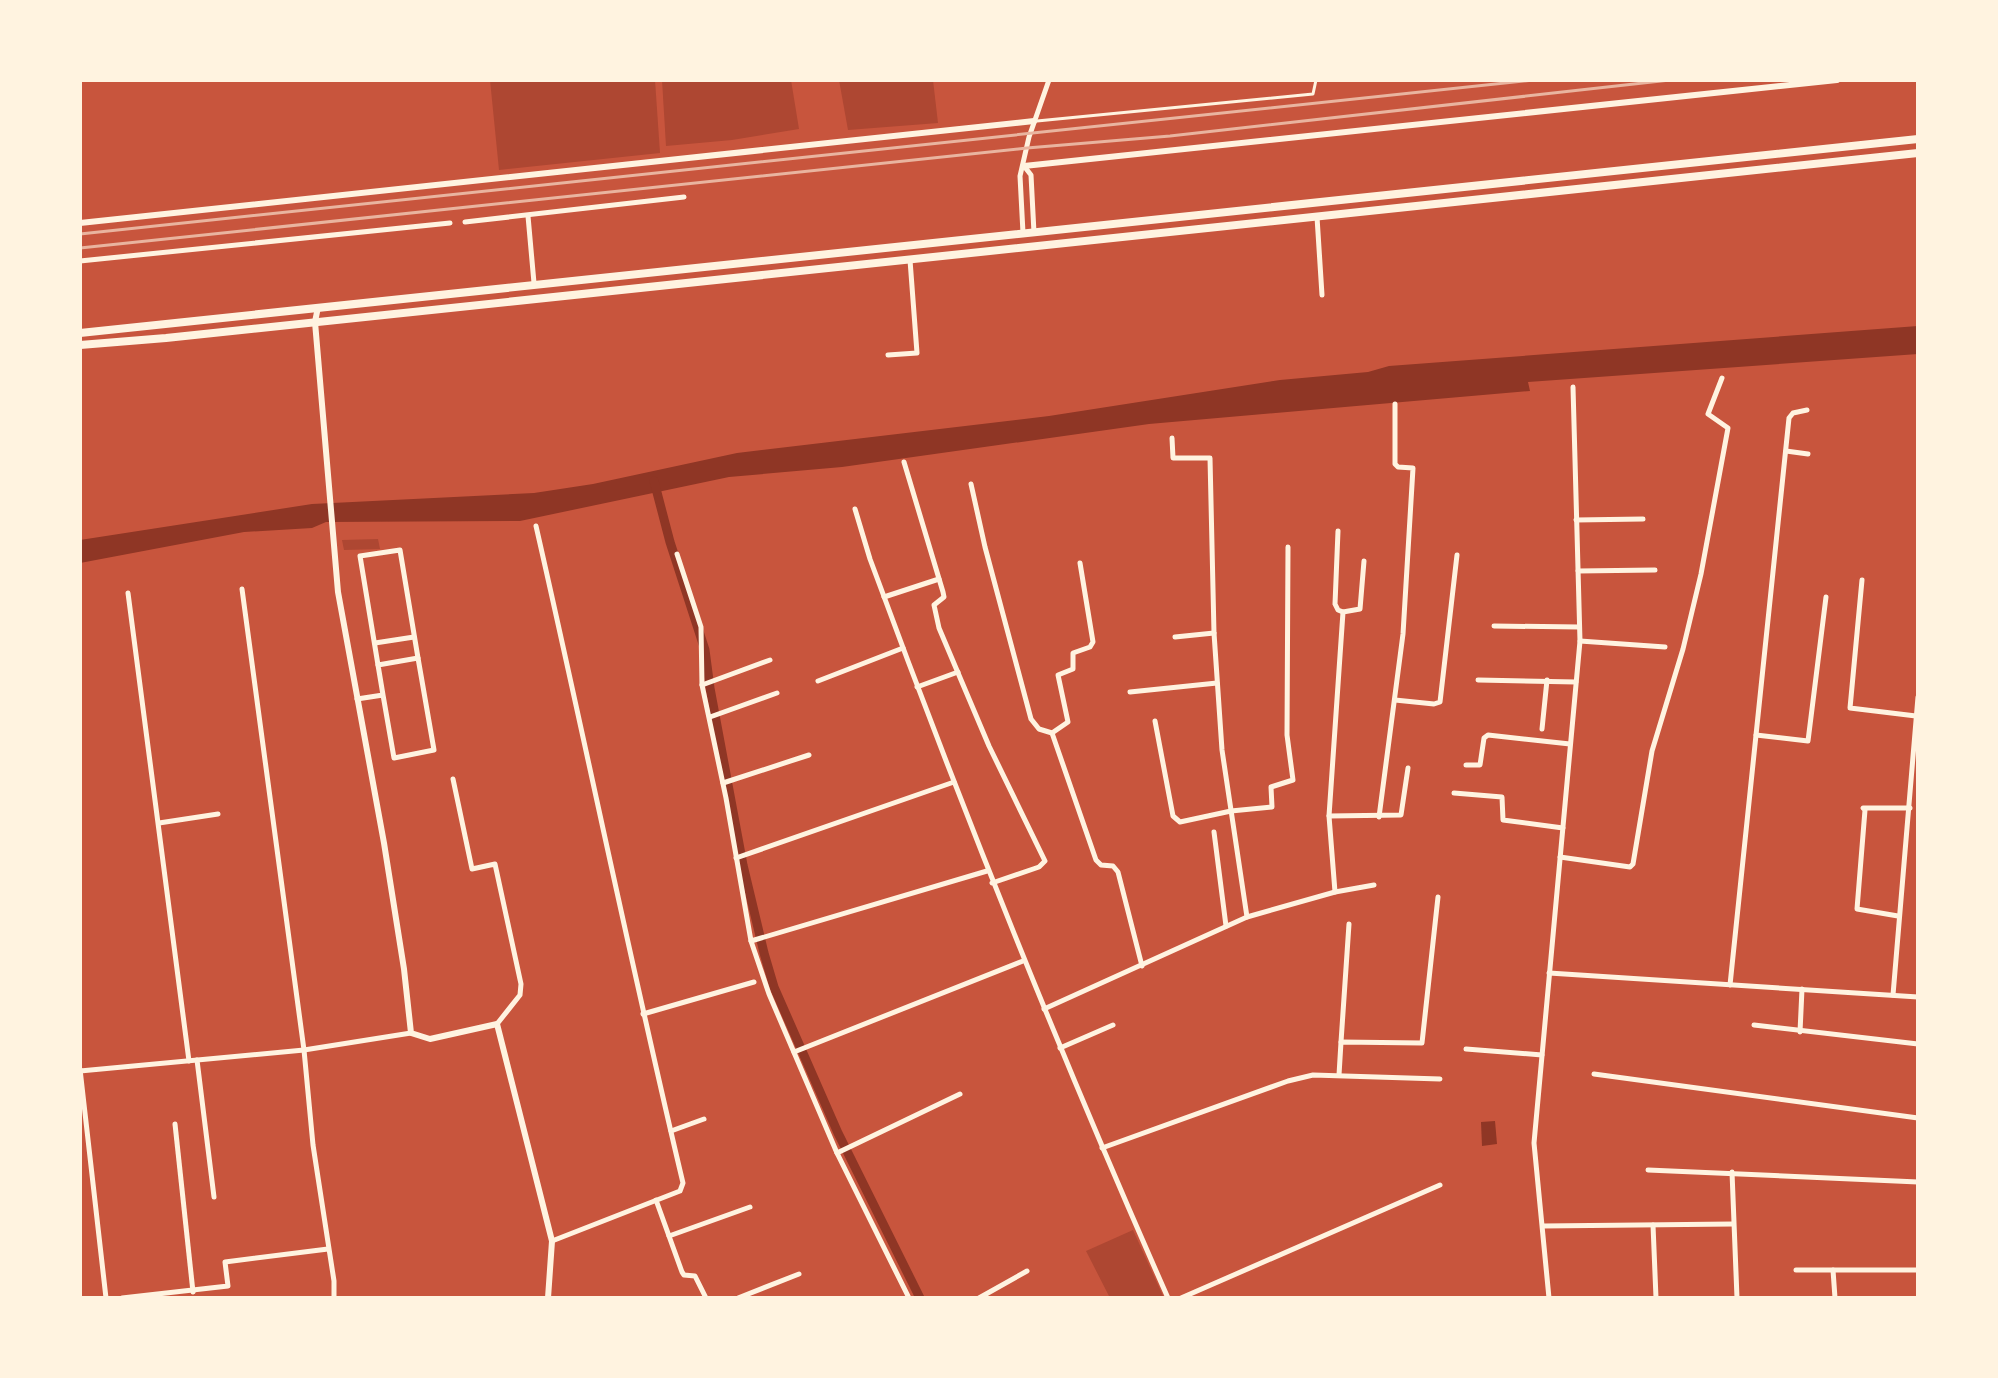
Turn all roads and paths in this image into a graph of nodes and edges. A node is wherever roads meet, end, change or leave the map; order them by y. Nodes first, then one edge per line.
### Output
1 (1049, 80) edge
2 (1316, 80) edge
3 (1837, 80) edge
4 (1034, 121) junction
5 (1918, 139) edge
6 (1918, 153) edge
7 (1024, 166) junction
8 (1469, 187) junction
9 (684, 197) dead end
10 (1470, 201) junction
11 (528, 216) junction
12 (1317, 217) junction
13 (465, 222) dead end
14 (80, 223) edge
15 (450, 223) dead end
16 (1034, 233) junction
17 (1023, 234) junction
18 (910, 260) junction
19 (80, 261) edge
20 (539, 282) junction
21 (1322, 295) dead end
22 (545, 298) junction
23 (318, 307) junction
24 (315, 322) junction
25 (80, 333) edge
26 (80, 345) edge
27 (888, 355) dead end
28 (1722, 378) dead end
29 (1573, 387) dead end
30 (1395, 404) dead end
31 (1807, 410) dead end
32 (1172, 438) dead end
33 (1786, 451) junction
34 (1808, 454) dead end
35 (904, 462) dead end
36 (971, 484) dead end
37 (855, 509) dead end
38 (1643, 519) dead end
39 (1576, 520) junction
40 (536, 526) dead end
41 (1338, 531) dead end
42 (1288, 547) dead end
43 (677, 554) dead end
44 (1457, 555) dead end
45 (1364, 561) dead end
46 (1080, 563) dead end
47 (1655, 570) dead end
48 (1578, 571) junction
49 (939, 579) junction
50 (1862, 580) dead end
51 (242, 589) dead end
52 (128, 593) dead end
53 (884, 597) junction
54 (1826, 597) dead end
55 (1343, 612) junction
56 (1494, 626) dead end
57 (1579, 627) junction
58 (1214, 633) junction
59 (414, 637) junction
60 (1175, 637) dead end
61 (1580, 641) junction
62 (375, 643) junction
63 (1665, 647) dead end
64 (903, 648) junction
65 (418, 658) junction
66 (770, 660) dead end
67 (378, 665) junction
68 (958, 672) junction
69 (1478, 680) dead end
70 (1547, 680) junction
71 (818, 681) dead end
72 (1576, 682) junction
73 (1217, 683) junction
74 (702, 685) junction
75 (917, 687) junction
76 (1130, 692) dead end
77 (777, 693) dead end
78 (383, 695) junction
79 (1918, 697) edge
80 (356, 699) junction
81 (1395, 700) junction
82 (1916, 716) edge
83 (710, 717) junction
84 (1155, 721) dead end
85 (1542, 729) dead end
86 (1052, 733) junction
87 (1756, 735) junction
88 (1570, 744) junction
89 (809, 755) dead end
90 (1466, 765) dead end
91 (1408, 768) dead end
92 (453, 779) dead end
93 (954, 782) junction
94 (723, 783) junction
95 (1454, 793) dead end
96 (1910, 808) junction
97 (1231, 811) junction
98 (218, 814) dead end
99 (1329, 816) junction
100 (1379, 817) junction
101 (159, 823) junction
102 (1563, 828) junction
103 (1214, 832) dead end
104 (1560, 857) junction
105 (736, 858) junction
106 (987, 871) junction
107 (992, 883) junction
108 (1374, 885) dead end
109 (1335, 892) junction
110 (1438, 897) dead end
111 (1898, 916) junction
112 (1247, 917) junction
113 (1349, 924) dead end
114 (1226, 927) junction
115 (751, 941) junction
116 (1023, 961) junction
117 (1142, 966) junction
118 (1549, 973) junction
119 (754, 982) dead end
120 (1730, 985) junction
121 (1802, 989) junction
122 (1893, 995) junction
123 (1918, 997) edge
124 (1044, 1009) junction
125 (643, 1014) junction
126 (497, 1024) junction
127 (1113, 1025) dead end
128 (1754, 1025) dead end
129 (1800, 1032) junction
130 (411, 1033) junction
131 (1341, 1042) junction
132 (1918, 1044) edge
133 (1060, 1048) junction
134 (1466, 1049) dead end
135 (304, 1050) junction
136 (794, 1052) junction
137 (1542, 1055) junction
138 (197, 1060) junction
139 (189, 1061) junction
140 (80, 1070) edge
141 (1594, 1074) dead end
142 (1339, 1075) junction
143 (1440, 1079) dead end
144 (960, 1094) dead end
145 (1918, 1118) edge
146 (704, 1119) dead end
147 (175, 1124) dead end
148 (671, 1131) junction
149 (1102, 1148) junction
150 (837, 1153) junction
151 (1648, 1170) dead end
152 (1732, 1172) junction
153 (1918, 1182) edge
154 (1440, 1185) dead end
155 (214, 1197) dead end
156 (656, 1200) junction
157 (750, 1207) dead end
158 (1733, 1224) junction
159 (1653, 1225) junction
160 (1543, 1226) junction
161 (669, 1236) junction
162 (552, 1241) junction
163 (328, 1249) junction
164 (1796, 1270) dead end
165 (1833, 1270) junction
166 (1918, 1270) edge
167 (1027, 1271) dead end
168 (799, 1274) dead end
169 (193, 1292) junction
170 (106, 1298) edge
171 (122, 1298) edge
172 (334, 1298) edge
173 (548, 1298) edge
174 (706, 1298) edge
175 (738, 1298) edge
176 (909, 1298) edge
177 (979, 1298) edge
178 (1168, 1298) edge
179 (1181, 1298) edge
180 (1549, 1298) edge
181 (1656, 1298) edge
182 (1737, 1298) edge
183 (1835, 1298) edge

1 - 4 street
2 - 4 lane
3 - 7 street
4 - 7 street
4 - 14 street
5 - 8 main road
6 - 10 main road
7 - 16 street
7 - 17 street
8 - 10 main road
8 - 16 main road
9 - 11 street
10 - 12 main road
11 - 13 street
11 - 20 street
12 - 18 main road
12 - 21 street
15 - 19 street
16 - 17 main road
17 - 20 main road
18 - 22 main road
18 - 27 street
20 - 22 main road
20 - 23 main road
22 - 24 main road
23 - 24 street
23 - 25 main road
24 - 26 main road
24 - 80 street
28 - 104 street
29 - 39 street
30 - 81 street
31 - 33 street
32 - 58 street
33 - 34 street
33 - 87 street
35 - 49 street
36 - 86 street
37 - 53 street
38 - 39 street
39 - 48 street
40 - 125 street
41 - 55 street
42 - 97 street
43 - 74 street
44 - 81 street
45 - 55 street
46 - 86 street
47 - 48 street
48 - 57 street
49 - 53 street
49 - 68 street
50 - 82 street
51 - 135 street
52 - 101 street
53 - 64 street
54 - 87 street
55 - 99 street
56 - 57 street
57 - 61 street
58 - 60 street
58 - 73 street
59 - 62 street
59 - 62 street
59 - 65 street
61 - 63 street
61 - 72 street
62 - 67 street
64 - 71 street
64 - 75 street
65 - 67 street
65 - 78 street
66 - 74 street
67 - 78 street
68 - 75 street
68 - 107 street
69 - 70 street
70 - 72 street
70 - 85 street
72 - 88 street
73 - 76 street
73 - 97 street
74 - 83 street
75 - 93 street
77 - 83 street
78 - 80 street
79 - 82 street
80 - 130 street
81 - 100 street
82 - 96 street
83 - 94 street
84 - 97 street
86 - 117 street
87 - 120 street
88 - 90 street
88 - 102 street
89 - 94 street
91 - 100 street
92 - 126 street
93 - 105 street
93 - 106 street
94 - 105 street
95 - 102 street
96 - 111 street
96 - 111 street
97 - 112 street
98 - 101 street
99 - 100 street
99 - 109 street
101 - 139 street
102 - 104 street
103 - 114 street
104 - 118 street
105 - 115 street
106 - 107 street
106 - 115 street
107 - 116 street
108 - 109 street
109 - 112 street
110 - 131 street
111 - 122 street
112 - 114 street
113 - 131 street
114 - 117 street
115 - 136 street
116 - 124 street
116 - 136 street
117 - 124 street
118 - 120 street
118 - 137 street
119 - 125 street
120 - 121 street
121 - 122 street
121 - 129 street
122 - 123 street
124 - 133 street
125 - 148 street
126 - 130 street
126 - 162 street
127 - 133 street
128 - 129 street
129 - 132 street
130 - 135 street
131 - 142 street
133 - 149 street
134 - 137 street
135 - 138 street
135 - 163 street
136 - 150 street
137 - 160 street
138 - 139 street
138 - 155 street
139 - 140 street
140 - 170 street
141 - 145 street
142 - 143 street
142 - 149 street
144 - 150 street
146 - 148 street
147 - 169 street
148 - 156 street
149 - 178 street
150 - 176 street
151 - 152 street
152 - 153 street
152 - 158 street
154 - 179 street
156 - 161 street
156 - 162 street
157 - 161 street
158 - 159 street
158 - 182 street
159 - 160 street
159 - 181 street
160 - 180 street
161 - 174 street
162 - 173 street
163 - 169 street
163 - 172 street
164 - 165 street
165 - 166 street
165 - 183 street
167 - 177 street
168 - 175 street
169 - 171 street

